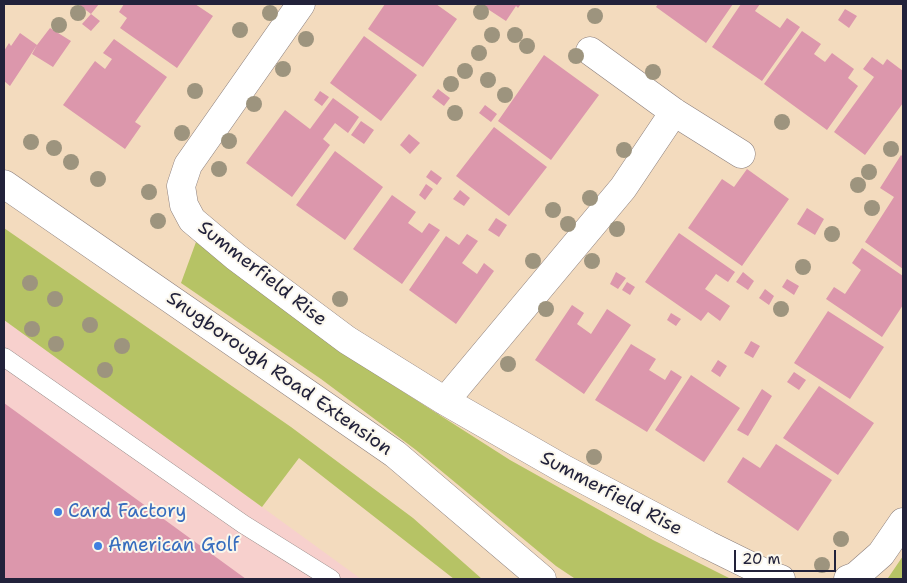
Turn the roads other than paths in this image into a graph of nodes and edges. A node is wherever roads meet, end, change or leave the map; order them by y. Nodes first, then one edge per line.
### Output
1 (302, 4) edge
2 (590, 51) dead end
3 (674, 112) junction
4 (741, 154) dead end
5 (4, 184) edge
6 (4, 357) edge
7 (445, 401) junction
8 (903, 522) edge
9 (331, 579) edge
10 (542, 579) edge
11 (781, 579) edge
12 (848, 579) edge

1 - 7 street, Summerfield Rise
2 - 3 street
3 - 4 street
3 - 7 street
5 - 10 street, Snugborough Road Extension
6 - 9 lane
7 - 11 street, Summerfield Rise
8 - 12 street

